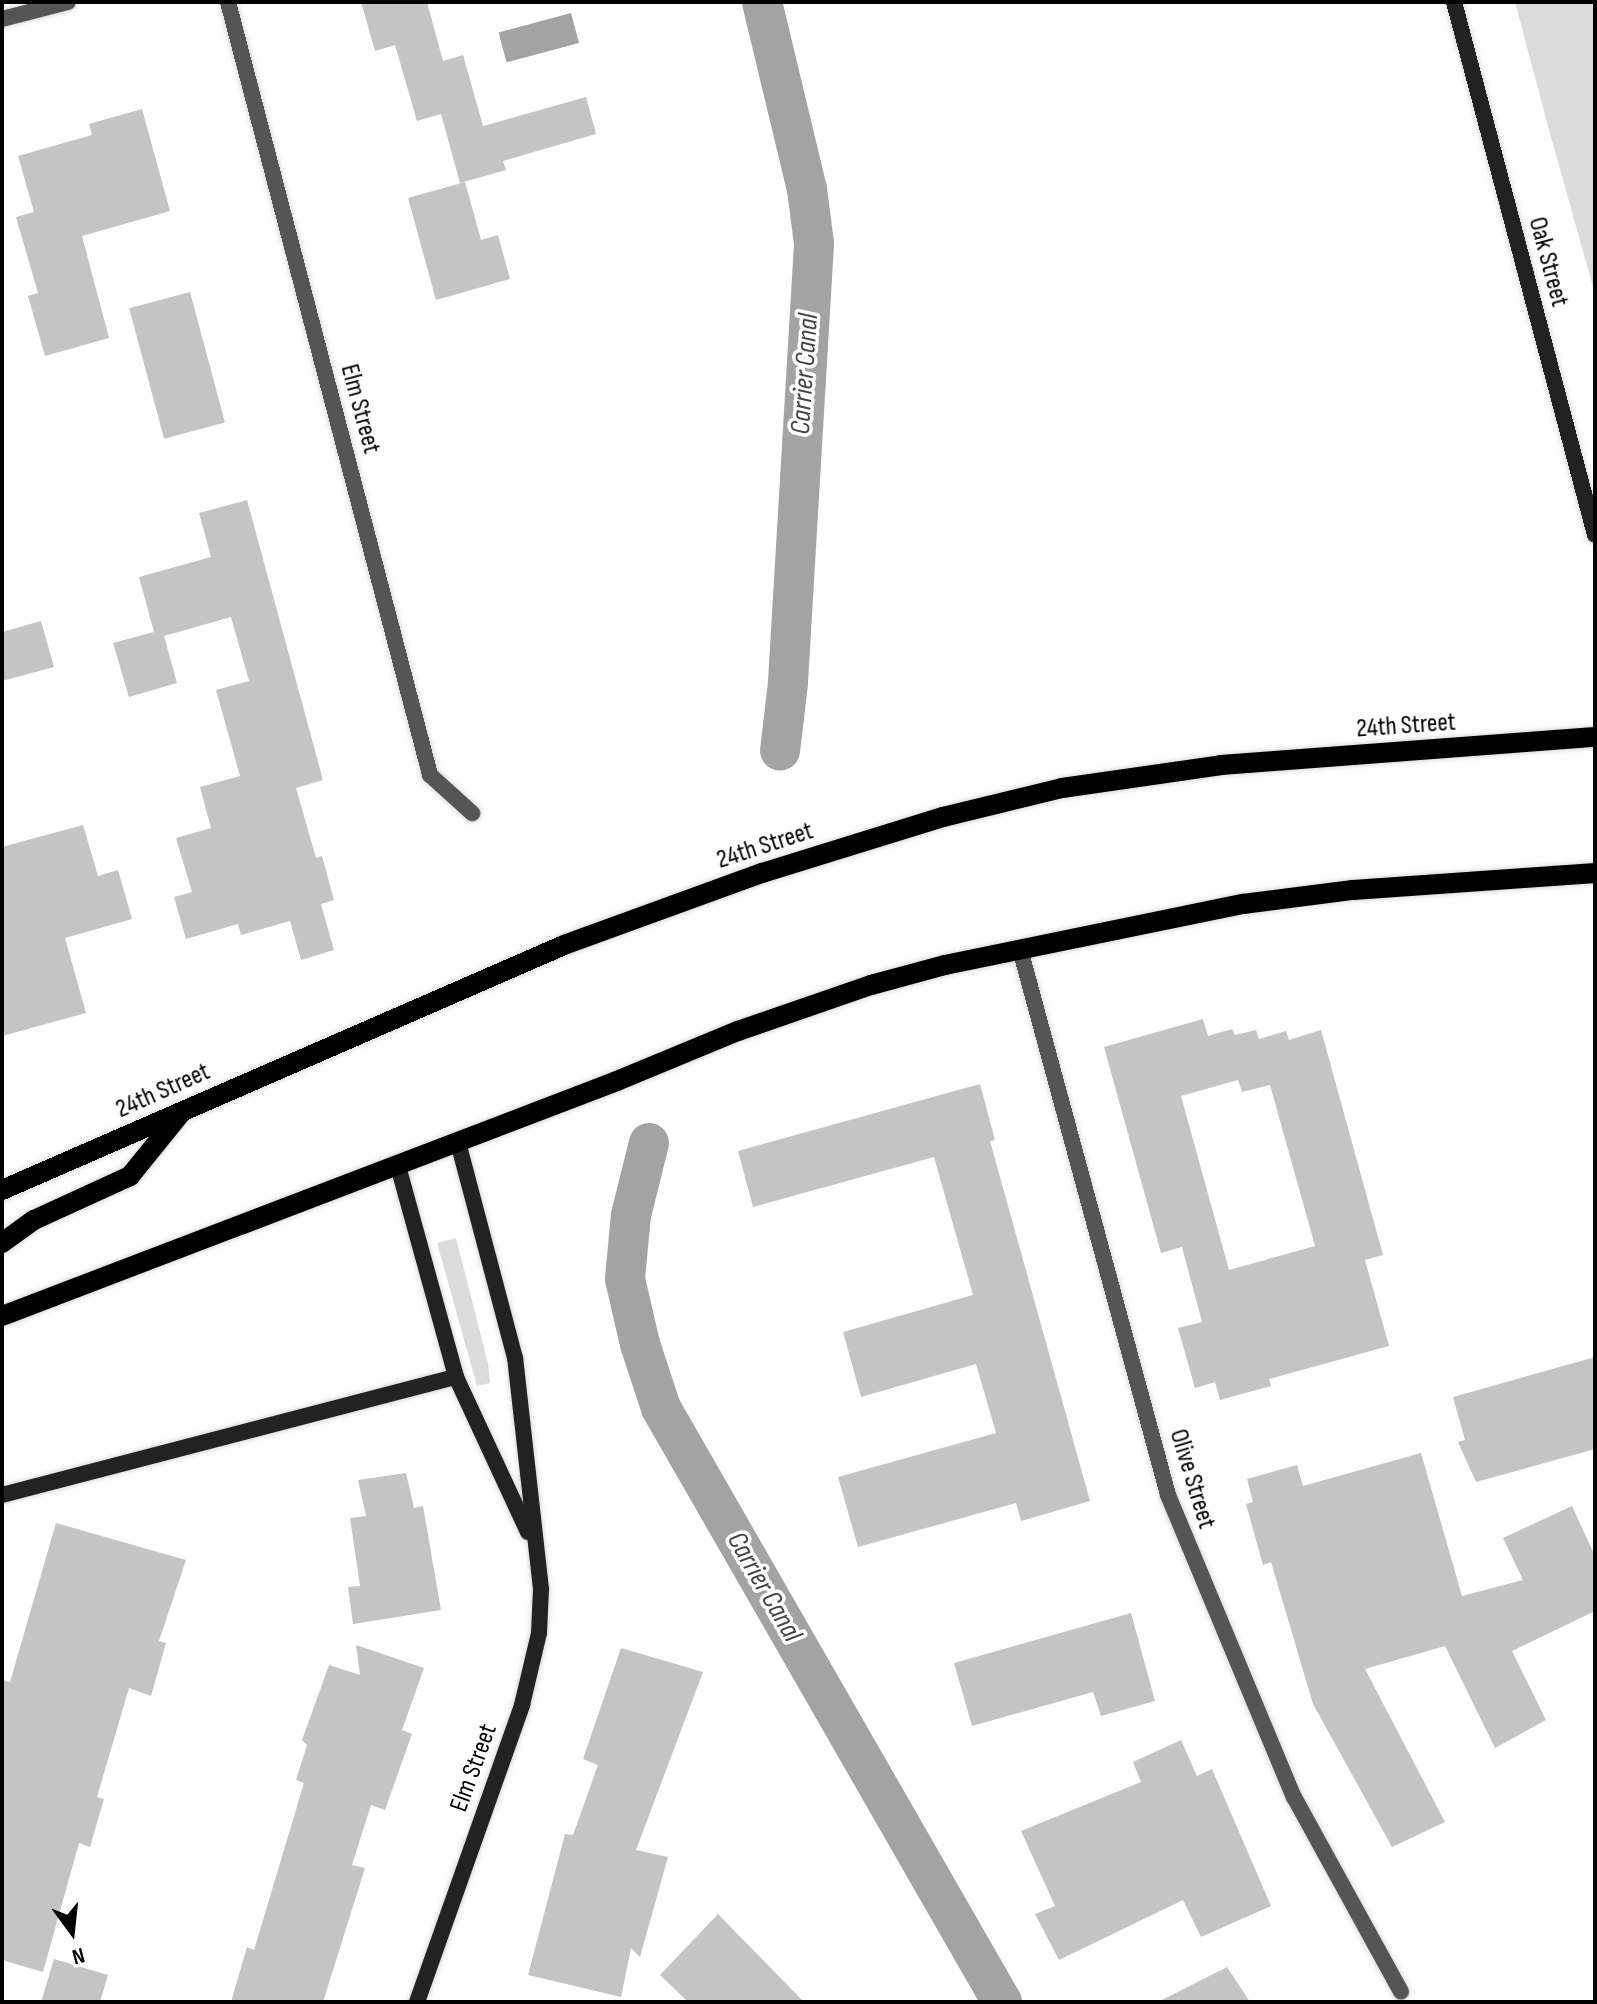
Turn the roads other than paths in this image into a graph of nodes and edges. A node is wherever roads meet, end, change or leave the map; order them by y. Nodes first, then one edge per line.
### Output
1 (68, 2) edge
2 (228, 2) edge
3 (1454, 2) edge
4 (2, 19) edge
5 (1595, 535) edge
6 (1595, 737) edge
7 (472, 813) dead end
8 (1595, 873) edge
9 (1020, 949) junction
10 (184, 1110) junction
11 (458, 1142) junction
12 (398, 1166) junction
13 (2, 1190) edge
14 (2, 1243) edge
15 (2, 1316) edge
16 (456, 1377) junction
17 (2, 1495) edge
18 (534, 1544) junction
19 (1401, 1992) dead end
20 (417, 2002) edge

1 - 4 street
2 - 7 street, Elm Street
3 - 5 street, Oak Street
6 - 10 main road, 24th Street
8 - 9 main road
9 - 11 main road
9 - 19 street, Olive Street
10 - 13 main road, 24th Street
10 - 14 main road
11 - 12 main road
11 - 18 street, Elm Street
12 - 15 main road
12 - 16 street, Elm Street
16 - 17 street
16 - 18 street, Elm Street
18 - 20 street, Elm Street

